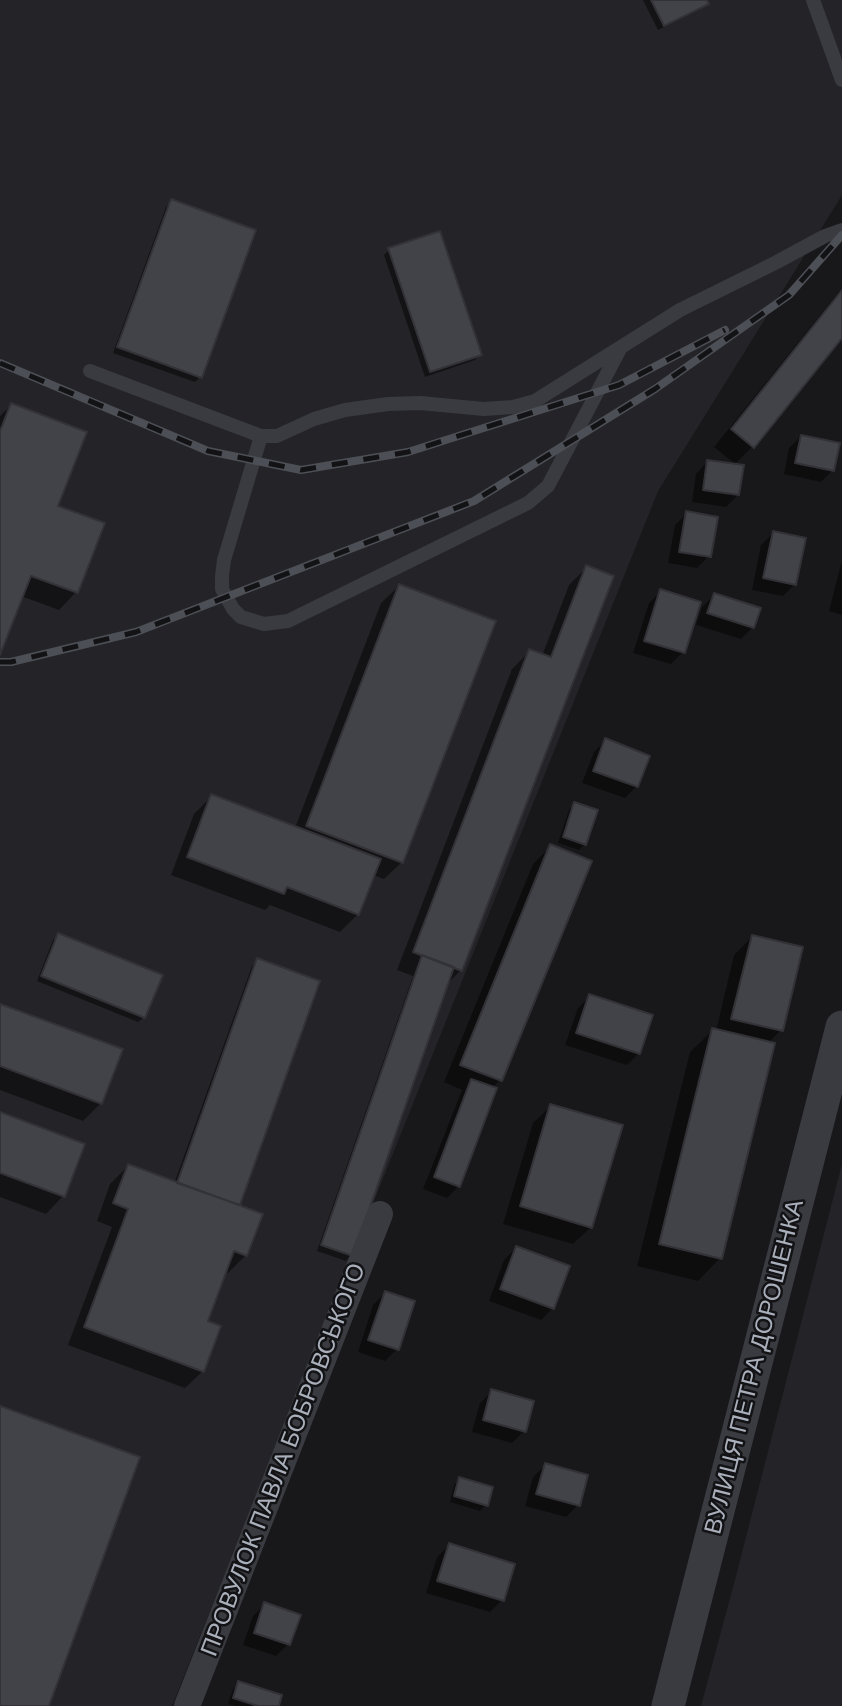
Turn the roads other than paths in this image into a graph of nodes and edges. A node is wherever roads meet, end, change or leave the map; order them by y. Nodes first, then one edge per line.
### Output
1 (813, 0) edge
2 (842, 80) edge
3 (842, 230) edge
4 (623, 344) junction
5 (90, 371) dead end
6 (261, 436) junction
7 (842, 1027) edge
8 (380, 1214) dead end
9 (187, 1706) edge
10 (668, 1706) edge

1 - 2 lane
3 - 4 lane
4 - 6 lane
4 - 6 lane
5 - 6 lane
7 - 10 street, ВУЛИЦЯ ПЕТРА ДОРОШЕНКА
8 - 9 street, ПРОВУЛОК ПАВЛА БОБРОВСЬКОГО

